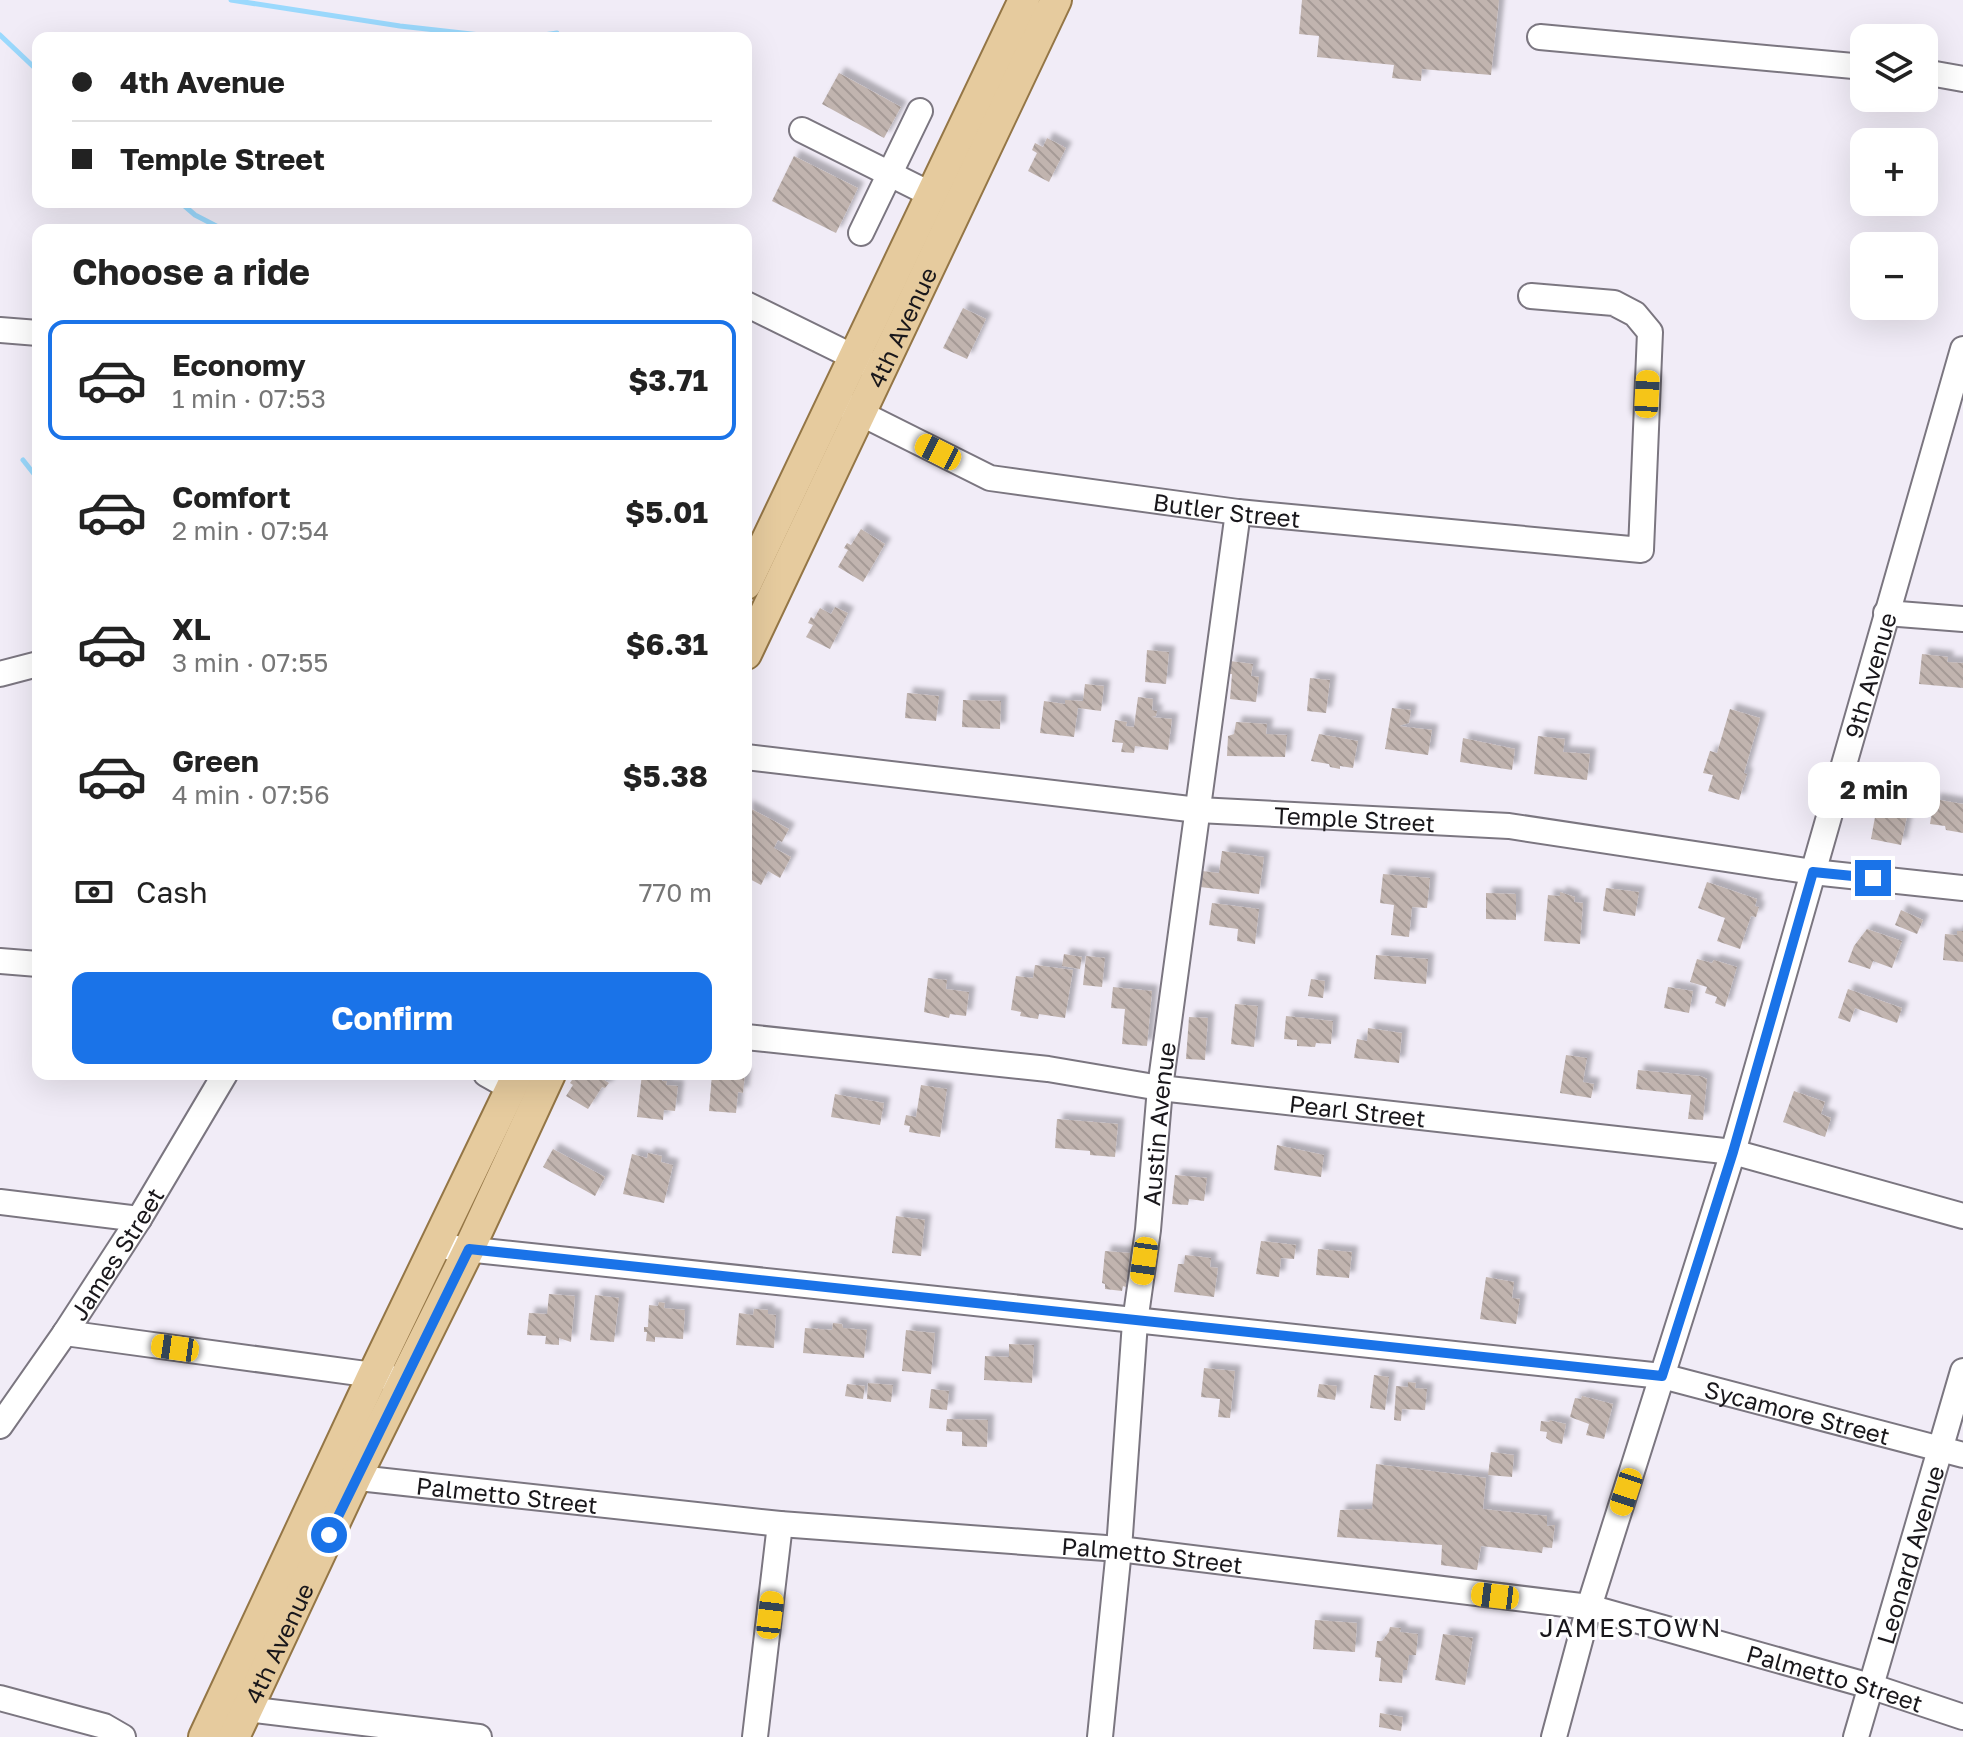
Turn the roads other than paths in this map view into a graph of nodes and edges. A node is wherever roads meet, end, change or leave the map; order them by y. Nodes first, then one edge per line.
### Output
1 (1024, 0) edge
2 (1056, 0) edge
3 (1540, 37) dead end
4 (1850, 66) edge
5 (1938, 75) edge
6 (1963, 79) edge
7 (920, 111) dead end
8 (802, 130) dead end
9 (889, 174) junction
10 (930, 194) junction
11 (861, 233) dead end
12 (1531, 296) dead end
13 (752, 307) edge
14 (0, 330) edge
15 (32, 333) edge
16 (1963, 349) edge
17 (852, 356) junction
18 (881, 370) junction
19 (833, 399) junction
20 (861, 413) junction
21 (1238, 512) junction
22 (752, 571) edge
23 (1886, 613) junction
24 (1963, 619) edge
25 (752, 641) edge
26 (32, 666) edge
27 (0, 674) edge
28 (752, 758) edge
29 (1198, 810) junction
30 (1813, 872) junction
31 (1963, 888) edge
32 (0, 961) edge
33 (32, 964) edge
34 (752, 1038) edge
35 (221, 1080) edge
36 (505, 1080) edge
37 (547, 1080) edge
38 (1160, 1088) junction
39 (1733, 1152) junction
40 (0, 1202) edge
41 (1963, 1216) edge
42 (139, 1219) junction
43 (437, 1246) junction
44 (469, 1249) junction
45 (1135, 1322) junction
46 (65, 1333) junction
47 (1963, 1371) edge
48 (373, 1375) junction
49 (1662, 1376) junction
50 (404, 1379) junction
51 (8, 1401) edge
52 (0, 1426) edge
53 (1939, 1447) junction
54 (1963, 1455) edge
55 (342, 1476) junction
56 (780, 1524) junction
57 (1119, 1549) junction
58 (1589, 1607) junction
59 (1870, 1686) junction
60 (0, 1698) edge
61 (234, 1708) junction
62 (1963, 1717) edge
63 (123, 1737) edge
64 (204, 1737) edge
65 (234, 1737) edge
66 (479, 1737) edge
67 (755, 1737) edge
68 (1100, 1737) edge
69 (1554, 1737) edge
70 (1856, 1737) edge

1 - 10 main road, 4th Avenue
2 - 18 main road, 4th Avenue
3 - 4 street
5 - 6 street
7 - 9 street
8 - 9 street
9 - 10 street
9 - 11 street
10 - 17 main road, 4th Avenue
12 - 21 street, Butler Street
13 - 17 street
14 - 15 street
16 - 23 street, 9th Avenue
17 - 18 street
17 - 19 main road, 4th Avenue
18 - 20 main road, 4th Avenue
19 - 20 street, Butler Street
19 - 22 main road, 4th Avenue
20 - 21 street, Butler Street
20 - 25 main road, 4th Avenue
21 - 29 street, Austin Avenue
23 - 24 street
23 - 30 street, 9th Avenue
26 - 27 street
28 - 29 street, Temple Street
29 - 30 street, Temple Street
29 - 38 street, Austin Avenue
30 - 31 street, Temple Street
30 - 39 street, 9th Avenue
32 - 33 street
34 - 38 street, Pearl Street
35 - 42 street, James Street
36 - 43 main road, 4th Avenue
37 - 44 main road, 4th Avenue
38 - 39 street, Pearl Street
38 - 45 street, Austin Avenue
39 - 41 street, Pearl Street
39 - 49 street, 9th Avenue
40 - 42 street
42 - 46 street, James Street
43 - 44 street, Sycamore Street
43 - 48 main road, 4th Avenue
44 - 45 street, Sycamore Street
44 - 50 main road, 4th Avenue
45 - 49 street, Sycamore Street
45 - 57 street, Austin Avenue
46 - 48 street
46 - 51 street, James Street
47 - 53 street, Leonard Avenue
48 - 50 street
48 - 55 main road, 4th Avenue
49 - 53 street, Sycamore Street
49 - 58 street, 9th Avenue
50 - 55 main road, 4th Avenue
51 - 52 street, James Street
53 - 54 street, Sycamore Street
53 - 59 street, Leonard Avenue
55 - 56 street, Palmetto Street
55 - 61 main road, 4th Avenue
56 - 57 street, Palmetto Street
56 - 67 street
57 - 58 street, Palmetto Street
57 - 68 street, Austin Avenue
58 - 59 street, Palmetto Street
58 - 69 street, 9th Avenue
59 - 62 street, Palmetto Street
59 - 70 street, Leonard Avenue
60 - 63 street
61 - 64 main road, 4th Avenue
61 - 65 main road, 4th Avenue
61 - 66 street

